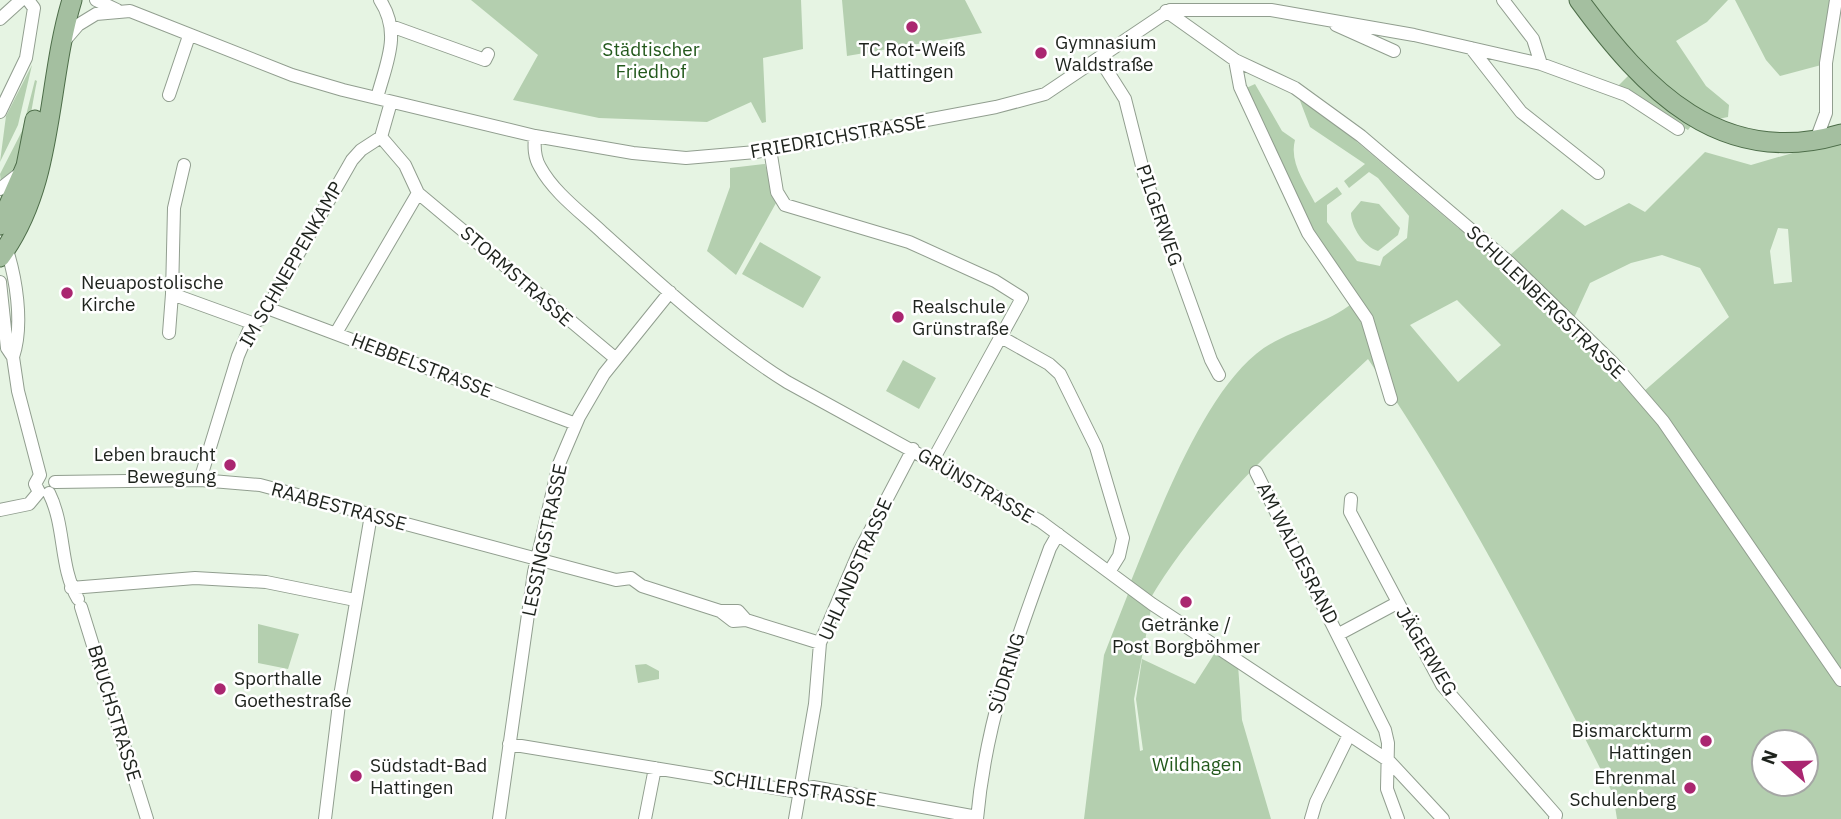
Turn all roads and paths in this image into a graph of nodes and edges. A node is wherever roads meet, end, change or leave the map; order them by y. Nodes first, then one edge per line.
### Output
1 (20, 0) edge
2 (27, 0) edge
3 (59, 0) edge
4 (72, 0) edge
5 (96, 0) edge
6 (380, 0) edge
7 (1503, 0) edge
8 (1579, 0) edge
9 (1836, 0) edge
10 (1165, 6) edge
11 (124, 8) edge
12 (3, 11) edge
13 (1320, 18) junction
14 (391, 26) junction
15 (189, 36) junction
16 (1471, 48) junction
17 (1394, 51) dead end
18 (488, 54) dead end
19 (58, 55) junction
20 (1098, 58) junction
21 (1235, 60) junction
22 (1541, 64) junction
23 (169, 94) dead end
24 (377, 98) junction
25 (391, 102) junction
26 (0, 112) edge
27 (1678, 129) dead end
28 (1841, 134) edge
29 (535, 136) junction
30 (381, 137) junction
31 (1816, 140) junction
32 (770, 149) junction
33 (184, 165) dead end
34 (26, 166) junction
35 (1598, 173) dead end
36 (0, 188) edge
37 (418, 192) junction
38 (0, 227) edge
39 (3, 253) edge
40 (0, 282) edge
41 (670, 292) junction
42 (172, 294) junction
43 (267, 308) junction
44 (2, 319) edge
45 (252, 323) junction
46 (336, 332) junction
47 (169, 333) dead end
48 (1001, 337) junction
49 (13, 357) junction
50 (615, 358) junction
51 (1219, 375) dead end
52 (1391, 399) dead end
53 (576, 424) junction
54 (913, 449) junction
55 (933, 460) junction
56 (1256, 472) dead end
57 (200, 480) junction
58 (48, 489) junction
59 (1351, 499) dead end
60 (0, 510) edge
61 (371, 515) junction
62 (1058, 534) junction
63 (537, 559) junction
64 (1110, 572) junction
65 (77, 598) junction
66 (355, 600) junction
67 (1398, 603) junction
68 (1339, 634) junction
69 (820, 643) junction
70 (1841, 680) edge
71 (1349, 735) junction
72 (509, 744) junction
73 (1389, 761) junction
74 (654, 768) junction
75 (801, 789) junction
76 (977, 818) edge
77 (147, 819) edge
78 (325, 819) edge
79 (499, 819) edge
80 (645, 819) edge
81 (795, 819) edge
82 (1311, 819) edge
83 (1398, 819) edge
84 (1443, 819) edge
85 (1555, 819) edge

1 - 12 street
2 - 26 street
3 - 34 main road
4 - 19 main road
5 - 11 street, FRIEDRICHSTRASSE
6 - 14 street
7 - 22 street
8 - 31 main road
9 - 31 street
10 - 13 street
10 - 20 street, FRIEDRICHSTRASSE
10 - 21 street, SCHULENBERGSTRASSE
11 - 15 street, FRIEDRICHSTRASSE
11 - 19 street
13 - 16 street
13 - 17 street
14 - 18 street
14 - 24 street
15 - 23 street
15 - 24 street, FRIEDRICHSTRASSE
16 - 22 street
16 - 35 street
19 - 39 main road
20 - 32 street, FRIEDRICHSTRASSE
20 - 51 street, PILGERWEG
21 - 52 street
21 - 70 street, SCHULENBERGSTRASSE
22 - 27 street
24 - 25 street, FRIEDRICHSTRASSE
25 - 29 street, FRIEDRICHSTRASSE
25 - 30 street
28 - 31 main road
29 - 32 street, FRIEDRICHSTRASSE
29 - 41 street, GRÜNSTRASSE
30 - 37 street
30 - 43 street, IM SCHNEPPENKAMP
32 - 48 street
33 - 42 street
34 - 36 street
34 - 38 main road
37 - 46 street
37 - 50 street, STORMSTRASSE
38 - 39 street
39 - 49 street
40 - 44 street
41 - 50 street, LESSINGSTRASSE
41 - 54 street, GRÜNSTRASSE
42 - 45 street
42 - 47 street
43 - 45 street, IM SCHNEPPENKAMP
43 - 46 street, HEBBELSTRASSE
44 - 49 street
45 - 57 street, IM SCHNEPPENKAMP
46 - 53 street, HEBBELSTRASSE
48 - 55 street
48 - 64 street
49 - 58 street
50 - 53 street, LESSINGSTRASSE
53 - 63 street, LESSINGSTRASSE
54 - 55 street, GRÜNSTRASSE
54 - 69 street, UHLANDSTRASSE
55 - 62 street, GRÜNSTRASSE
56 - 68 street, AM WALDESRAND
57 - 58 street, RAABESTRASSE
57 - 61 street, RAABESTRASSE
58 - 60 street
58 - 65 street, BRUCHSTRASSE
59 - 67 street, JÄGERWEG
61 - 63 street, RAABESTRASSE
61 - 66 street
62 - 64 street, GRÜNSTRASSE
62 - 76 street, SÜDRING
63 - 69 street, RAABESTRASSE
63 - 72 street, LESSINGSTRASSE
64 - 71 street, GRÜNSTRASSE
65 - 66 street
65 - 77 street, BRUCHSTRASSE
66 - 78 street
67 - 68 street, AM WALDESRAND
67 - 85 street, JÄGERWEG
68 - 73 street, AM WALDESRAND
69 - 75 street, UHLANDSTRASSE
71 - 73 street, GRÜNSTRASSE
71 - 82 street
72 - 74 street, SCHILLERSTRASSE
72 - 79 street, LESSINGSTRASSE
73 - 83 street, AM WALDESRAND
73 - 84 street, GRÜNSTRASSE
74 - 75 street, SCHILLERSTRASSE
74 - 80 street
75 - 76 street, SCHILLERSTRASSE
75 - 81 street, UHLANDSTRASSE

